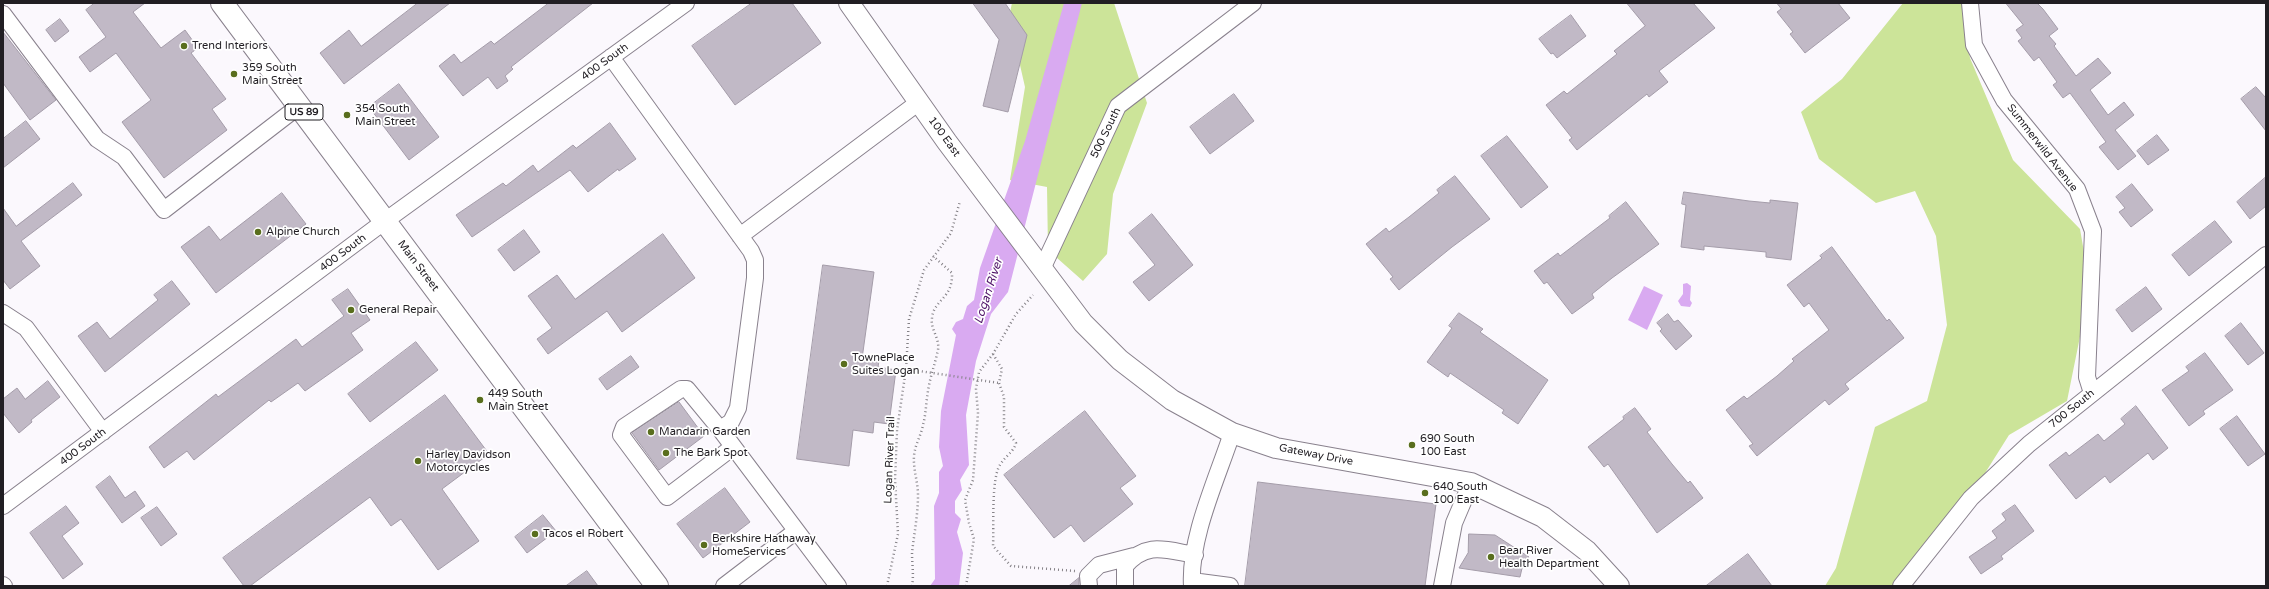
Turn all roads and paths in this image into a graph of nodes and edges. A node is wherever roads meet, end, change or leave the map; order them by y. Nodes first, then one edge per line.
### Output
1 (222, 3) edge
2 (686, 3) edge
3 (849, 3) edge
4 (1253, 3) edge
5 (1970, 3) edge
6 (3, 14) edge
7 (611, 57) junction
8 (919, 102) junction
9 (299, 106) junction
10 (960, 201) dead end
11 (385, 221) junction
12 (740, 236) junction
13 (2266, 255) edge
14 (933, 256) junction
15 (1042, 269) junction
16 (1033, 295) dead end
17 (3, 313) edge
18 (993, 354) junction
19 (906, 370) junction
20 (998, 383) junction
21 (2092, 393) junction
22 (720, 429) junction
23 (103, 432) junction
24 (1232, 433) junction
25 (733, 447) junction
26 (1471, 483) junction
27 (3, 506) edge
28 (796, 531) junction
29 (1195, 555) junction
30 (1134, 556) junction
31 (1078, 571) dead end
32 (1192, 583) edge
33 (657, 586) edge
34 (724, 586) edge
35 (838, 586) edge
36 (887, 586) edge
37 (912, 586) edge
38 (966, 586) edge
39 (1089, 586) edge
40 (1125, 586) edge
41 (1230, 586) edge
42 (1442, 586) edge
43 (1619, 586) edge
44 (1901, 586) edge

1 - 9 highway, Main Street / US 89
2 - 7 street, 400 South
3 - 8 main road, 100 East
4 - 15 street, 500 South
5 - 21 street, Summerwild Avenue
6 - 9 street
7 - 11 street, 400 South
7 - 12 street
8 - 12 street
8 - 15 main road, 100 East
9 - 11 highway, Main Street / US 89
10 - 14 path, Logan River Trail
11 - 23 street, 400 South
11 - 33 highway, Main Street / US 89
12 - 22 street
13 - 21 street, 700 South
14 - 19 path, Logan River Trail
14 - 37 path
15 - 24 main road, Gateway Drive
16 - 18 path
17 - 23 street
18 - 20 path
18 - 38 path
19 - 20 path, bridge
19 - 36 path, Logan River Trail
20 - 31 path
21 - 44 street, 700 South
22 - 25 street
22 - 25 street
23 - 27 street, 400 South
24 - 26 main road, Gateway Drive
24 - 29 street
25 - 28 street
26 - 42 street
26 - 43 main road, Gateway Drive
28 - 34 street
28 - 35 street
29 - 30 street
29 - 32 street
30 - 39 street
30 - 40 street
32 - 41 street

